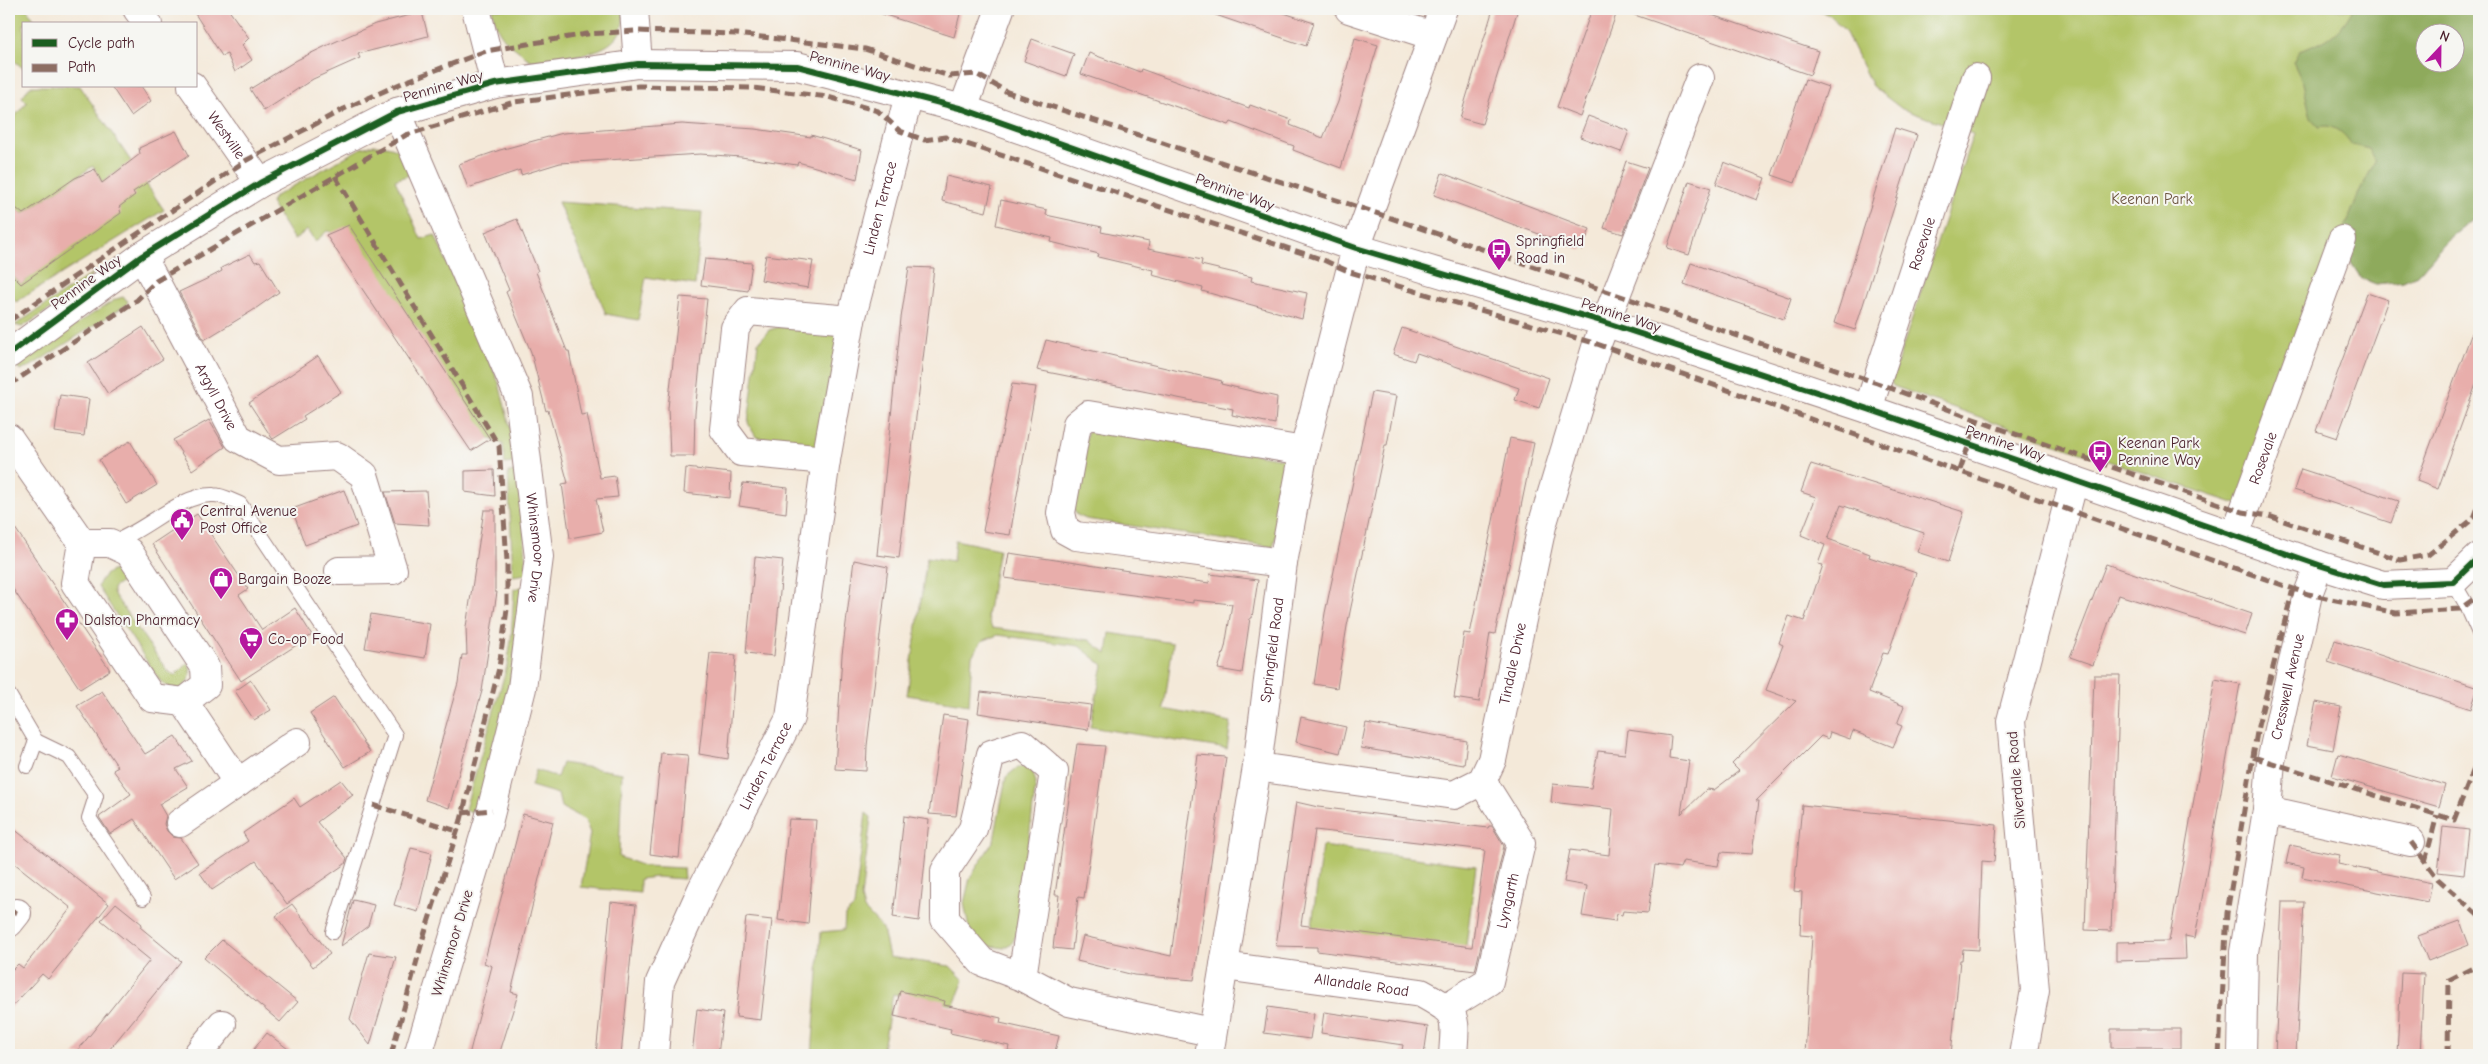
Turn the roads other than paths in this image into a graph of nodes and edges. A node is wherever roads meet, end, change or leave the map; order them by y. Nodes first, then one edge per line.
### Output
1 (137, 9) edge
2 (476, 9) edge
3 (634, 9) edge
4 (1000, 9) edge
5 (1349, 9) edge
6 (1443, 9) edge
7 (147, 22) edge
8 (1434, 36) junction
9 (638, 64) junction
10 (1700, 78) dead end
11 (1976, 78) dead end
12 (495, 84) junction
13 (193, 88) edge
14 (909, 95) junction
15 (963, 109) junction
16 (397, 112) junction
17 (260, 183) junction
18 (2342, 240) dead end
19 (1356, 248) junction
20 (142, 256) junction
21 (851, 320) junction
22 (1604, 322) junction
23 (9, 354) edge
24 (1868, 409) junction
25 (9, 438) edge
26 (1304, 451) junction
27 (826, 460) junction
28 (2074, 480) junction
29 (2235, 535) junction
30 (82, 543) junction
31 (110, 543) junction
32 (2479, 557) edge
33 (1283, 563) junction
34 (2320, 565) junction
35 (339, 571) dead end
36 (2453, 582) junction
37 (2479, 633) edge
38 (9, 695) edge
39 (184, 702) junction
40 (36, 741) junction
41 (298, 742) dead end
42 (27, 766) dead end
43 (1257, 767) junction
44 (1482, 781) junction
45 (238, 783) junction
46 (2267, 810) junction
47 (180, 823) dead end
48 (2411, 842) dead end
49 (143, 898) dead end
50 (334, 932) dead end
51 (1224, 966) junction
52 (1022, 977) junction
53 (1447, 1007) junction
54 (222, 1024) dead end
55 (1210, 1043) edge
56 (197, 1055) edge
57 (418, 1055) edge
58 (654, 1055) edge
59 (1453, 1055) edge
60 (2023, 1055) edge
61 (2242, 1055) edge

1 - 7 street
2 - 12 street
3 - 9 street
4 - 15 street
5 - 8 street
6 - 8 street, Springfield Road
8 - 19 street, Springfield Road
9 - 12 street, Pennine Way
9 - 14 street, Pennine Way
10 - 22 street, Tindale Drive
11 - 24 street, Rosevale
12 - 16 street, Pennine Way
13 - 17 street, Westville
14 - 15 street, Pennine Way
14 - 21 street, Linden Terrace
15 - 19 street, Pennine Way
16 - 17 street, Pennine Way
16 - 57 street, Whinsmoor Drive
17 - 20 street, Pennine Way
18 - 29 street, Rosevale
19 - 22 street, Pennine Way
19 - 26 street, Springfield Road
20 - 23 street, Pennine Way
20 - 35 street, Argyll Drive
21 - 27 street, Linden Terrace
21 - 27 street
22 - 24 street, Pennine Way
22 - 44 street, Tindale Drive
24 - 28 street, Pennine Way
25 - 30 street
26 - 33 street, Springfield Road
26 - 33 street
27 - 58 street, Linden Terrace
28 - 29 street, Pennine Way
28 - 60 street, Silverdale Road
29 - 34 street, Pennine Way
30 - 31 street
30 - 39 street
31 - 39 street
31 - 50 lane
32 - 36 street
33 - 43 street, Springfield Road
34 - 36 street, Pennine Way
34 - 46 street, Cresswell Avenue
36 - 37 lane
38 - 40 lane
39 - 45 street
40 - 42 lane
40 - 49 lane
41 - 45 street
43 - 44 street
43 - 51 street, Springfield Road
44 - 53 street, Lyngarth
45 - 47 street
46 - 48 street
46 - 61 street, Cresswell Avenue
51 - 53 street, Allandale Road
51 - 55 street, Springfield Road
52 - 52 street
52 - 55 street
53 - 59 street
54 - 56 street

